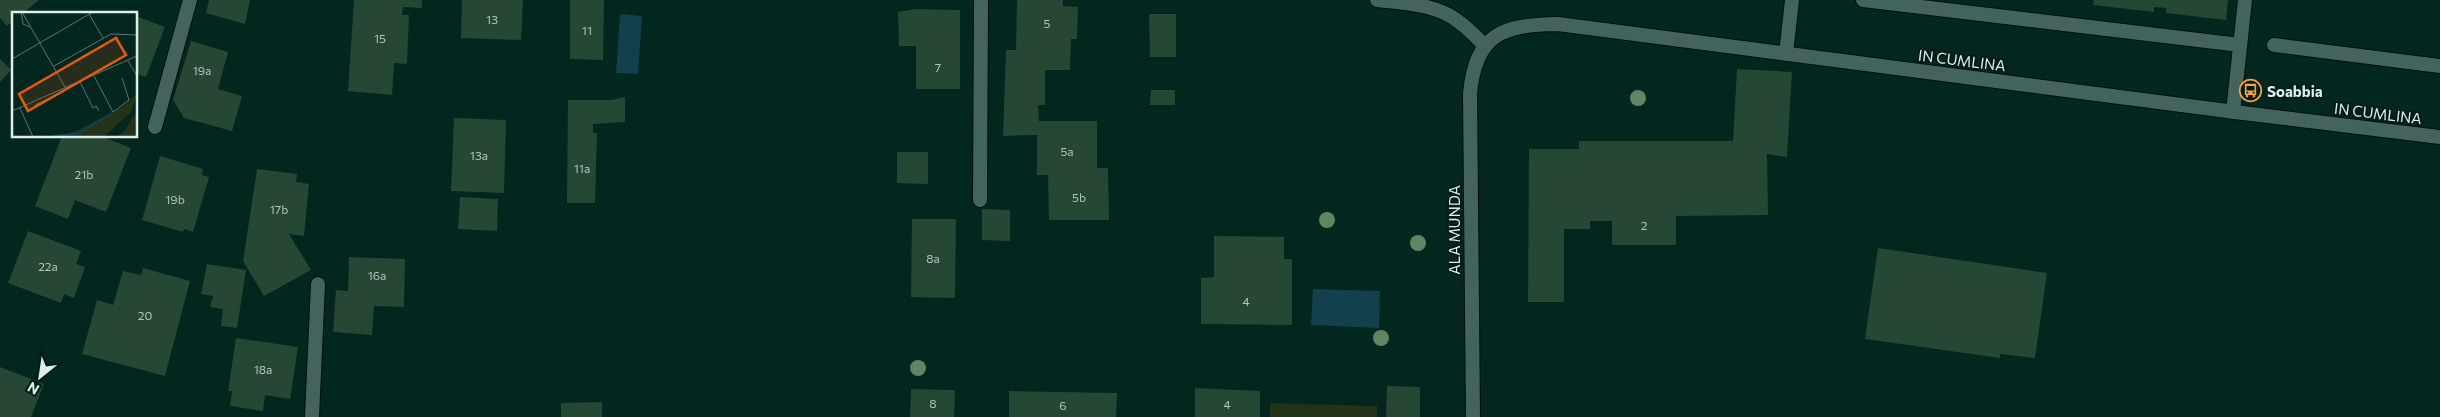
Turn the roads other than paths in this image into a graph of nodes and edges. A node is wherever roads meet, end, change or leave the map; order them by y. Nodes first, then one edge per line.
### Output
1 (190, 0) edge
2 (981, 0) edge
3 (1377, 0) edge
4 (1792, 0) edge
5 (1863, 0) edge
6 (2245, 0) edge
7 (2240, 45) junction
8 (2274, 45) dead end
9 (1485, 46) junction
10 (1786, 54) junction
11 (2440, 66) edge
12 (2233, 112) junction
13 (155, 127) dead end
14 (2440, 137) edge
15 (980, 200) dead end
16 (318, 284) dead end
17 (312, 417) edge
18 (1473, 417) edge

1 - 13 street
2 - 15 street
3 - 9 street
4 - 10 street
5 - 7 street
6 - 7 street
7 - 12 street
8 - 11 street
9 - 10 street, IN CUMLINA
9 - 18 street, ALA MUNDA
10 - 12 street, IN CUMLINA
12 - 14 street, IN CUMLINA
16 - 17 street

